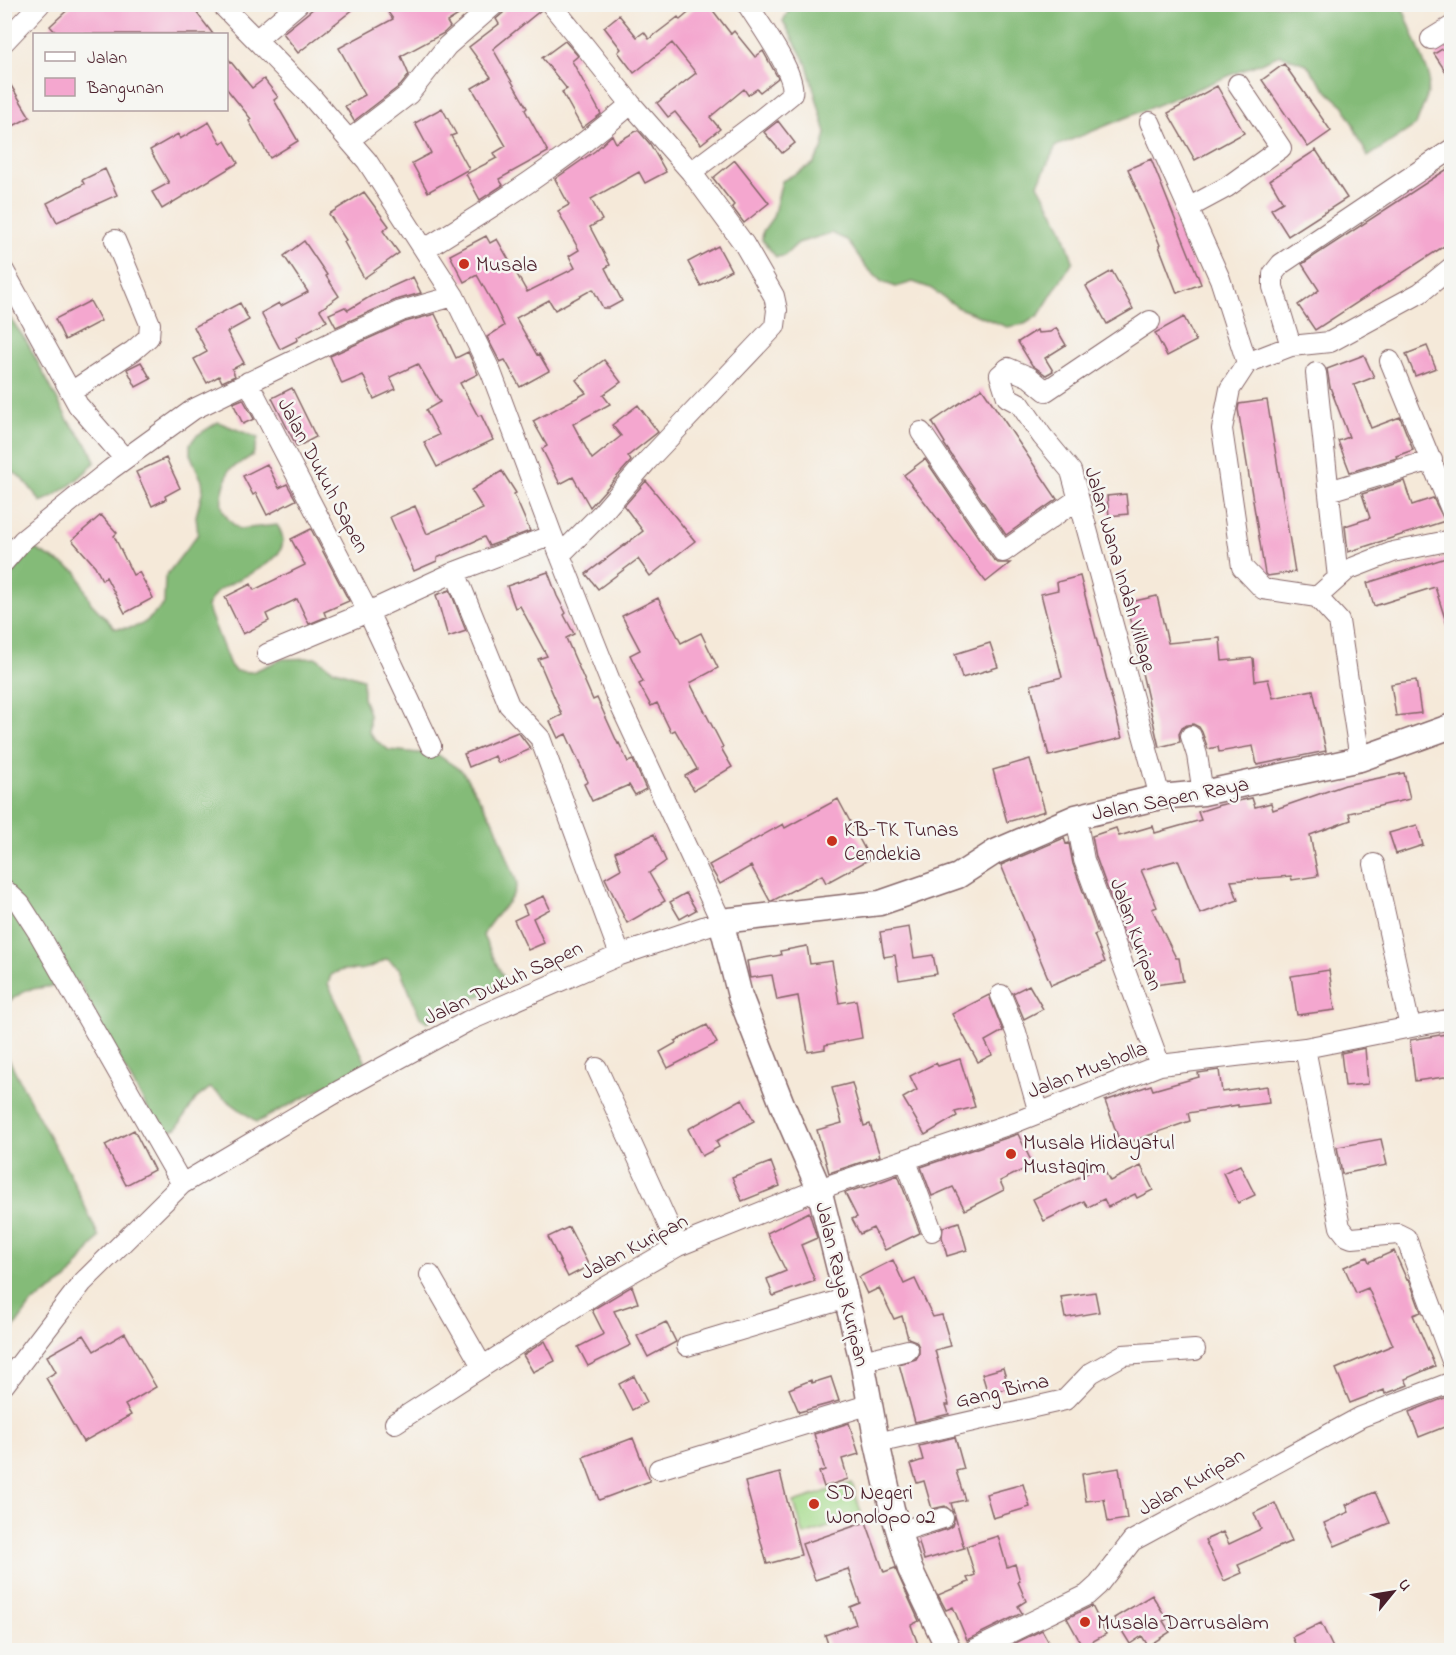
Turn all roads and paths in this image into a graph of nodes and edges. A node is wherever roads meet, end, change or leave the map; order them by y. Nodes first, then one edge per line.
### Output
1 (40, 4) edge
2 (221, 4) edge
3 (298, 4) edge
4 (495, 4) edge
5 (551, 4) edge
6 (747, 4) edge
7 (1452, 26) edge
8 (1431, 39) dead end
9 (256, 40) junction
10 (4, 42) edge
11 (1238, 84) dead end
12 (631, 104) junction
13 (1150, 122) dead end
14 (349, 140) junction
15 (1452, 149) edge
16 (691, 172) junction
17 (1188, 208) junction
18 (116, 240) dead end
19 (425, 249) junction
20 (1452, 267) edge
21 (4, 271) edge
22 (454, 296) junction
23 (1150, 321) dead end
24 (1291, 346) junction
25 (1390, 361) dead end
26 (1246, 363) junction
27 (1316, 373) dead end
28 (248, 382) junction
29 (71, 392) junction
30 (921, 432) dead end
31 (124, 458) junction
32 (1432, 460) junction
33 (1329, 491) junction
34 (1078, 499) junction
35 (1452, 512) edge
36 (552, 535) junction
37 (1452, 540) edge
38 (560, 555) junction
39 (4, 562) edge
40 (455, 572) junction
41 (1338, 578) junction
42 (1317, 597) junction
43 (368, 612) junction
44 (267, 654) dead end
45 (1452, 726) edge
46 (1191, 736) dead end
47 (431, 746) dead end
48 (1360, 759) junction
49 (1203, 793) junction
50 (1160, 797) junction
51 (1076, 817) junction
52 (1374, 864) dead end
53 (4, 889) edge
54 (721, 921) junction
55 (620, 955) junction
56 (1001, 995) dead end
57 (1452, 1019) edge
58 (1410, 1027) junction
59 (1305, 1048) junction
60 (1160, 1065) junction
61 (597, 1068) dead end
62 (1039, 1113) junction
63 (906, 1161) junction
64 (182, 1184) junction
65 (819, 1189) junction
66 (932, 1231) dead end
67 (678, 1246) junction
68 (430, 1275) dead end
69 (847, 1298) junction
70 (687, 1346) dead end
71 (908, 1350) dead end
72 (1195, 1350) dead end
73 (862, 1361) junction
74 (1452, 1361) edge
75 (482, 1366) junction
76 (1452, 1382) edge
77 (4, 1385) edge
78 (870, 1404) junction
79 (395, 1423) dead end
80 (877, 1443) junction
81 (659, 1469) dead end
82 (943, 1518) dead end
83 (899, 1532) junction
84 (949, 1650) edge
85 (974, 1650) edge

1 - 10 street
2 - 9 street
3 - 9 street
4 - 14 street
5 - 12 street
6 - 16 street
7 - 8 street
9 - 14 street
11 - 17 street
12 - 16 street
12 - 19 street
13 - 17 street
14 - 19 street
15 - 24 street
16 - 38 street
17 - 26 street
18 - 29 street
19 - 22 street
20 - 24 street
21 - 29 street
22 - 28 street, Jalan Dukuh Sapen
22 - 36 street
23 - 34 street, Jalan Wana Indah Village
24 - 26 street
25 - 32 street
26 - 42 street
27 - 33 street
28 - 31 street
28 - 43 street, Jalan Dukuh Sapen
29 - 31 street
30 - 34 street
31 - 39 street
32 - 33 street
32 - 35 street
33 - 41 street
34 - 50 street, Jalan Wana Indah Village
36 - 38 street
36 - 40 street
37 - 41 street
38 - 54 street
40 - 43 street
40 - 55 street
41 - 42 street
42 - 48 street
43 - 44 street
43 - 47 street, Jalan Dukuh Sapen
45 - 48 street, Jalan Sapen Raya
46 - 49 street
48 - 49 street, Jalan Sapen Raya
49 - 50 street, Jalan Sapen Raya
50 - 51 street, Jalan Sapen Raya
51 - 54 street, Jalan Sapen Raya
51 - 60 street, Jalan Kuripan
52 - 58 street
53 - 64 street
54 - 55 street, Jalan Dukuh Sapen
54 - 65 street, Jalan Raya Kuripan
55 - 64 street, Jalan Dukuh Sapen
56 - 62 street
57 - 58 street, Jalan Musholla
58 - 59 street, Jalan Musholla
59 - 60 street, Jalan Musholla
59 - 74 street
60 - 62 street, Jalan Musholla
61 - 67 street
62 - 63 street, Jalan Musholla
63 - 65 street, Jalan Musholla
63 - 66 street
64 - 77 street, Jalan Dukuh Sapen
65 - 67 street, Jalan Kuripan
65 - 69 street, Jalan Raya Kuripan
67 - 75 street, Jalan Kuripan
68 - 75 street
69 - 70 street
69 - 73 street, Jalan Raya Kuripan
71 - 73 street
72 - 80 street, Gang Bima
73 - 78 street, Jalan Raya Kuripan
75 - 79 street, Jalan Kuripan
76 - 85 street, Jalan Kuripan
78 - 80 street, Jalan Raya Kuripan
78 - 81 street
80 - 83 street, Jalan Raya Kuripan
82 - 83 street
83 - 84 street, Jalan Raya Kuripan

